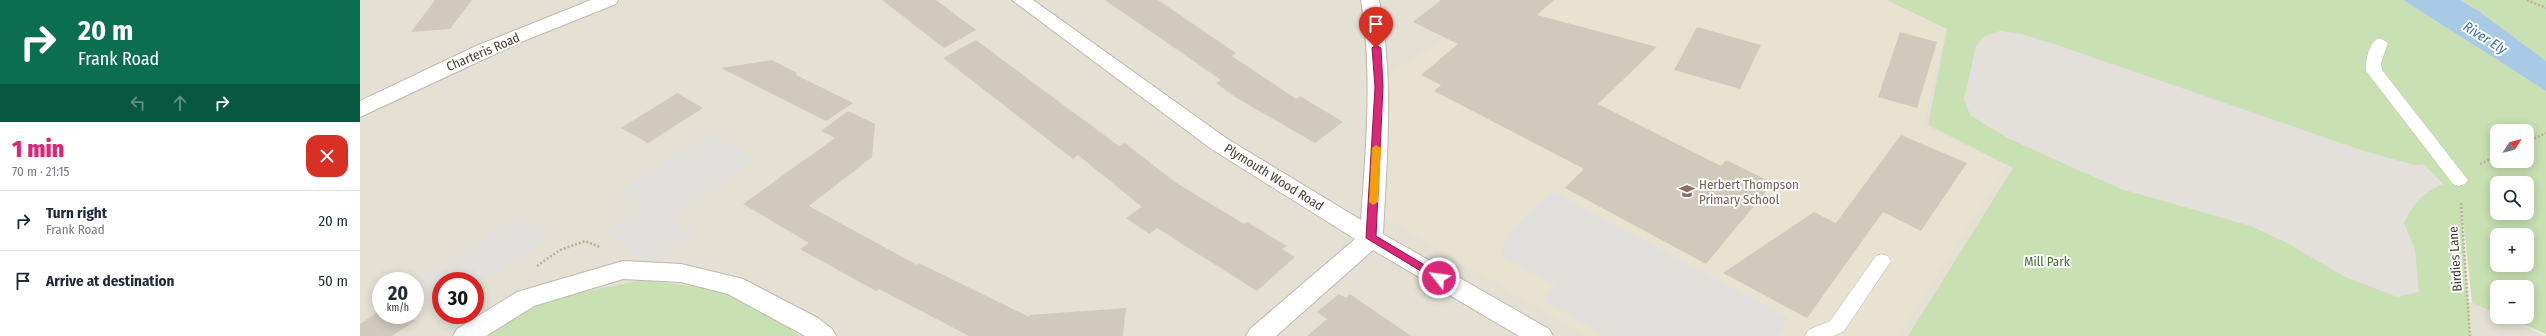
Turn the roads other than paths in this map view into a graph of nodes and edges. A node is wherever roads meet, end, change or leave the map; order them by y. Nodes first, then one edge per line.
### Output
1 (608, 0) edge
2 (1020, 0) edge
3 (1370, 0) edge
4 (575, 6) edge
5 (2380, 43) dead end
6 (360, 110) edge
7 (2459, 180) road end
8 (1371, 238) junction
9 (1882, 261) dead end
10 (466, 336) edge
11 (823, 336) edge
12 (1259, 336) edge
13 (1540, 336) edge
14 (1815, 336) edge

1 - 4 street, Charteris Road
2 - 8 street, Plymouth Wood Road
3 - 8 street
4 - 6 street, Charteris Road
5 - 7 lane
8 - 12 street
8 - 13 street, Plymouth Wood Road
9 - 14 lane
10 - 11 street

